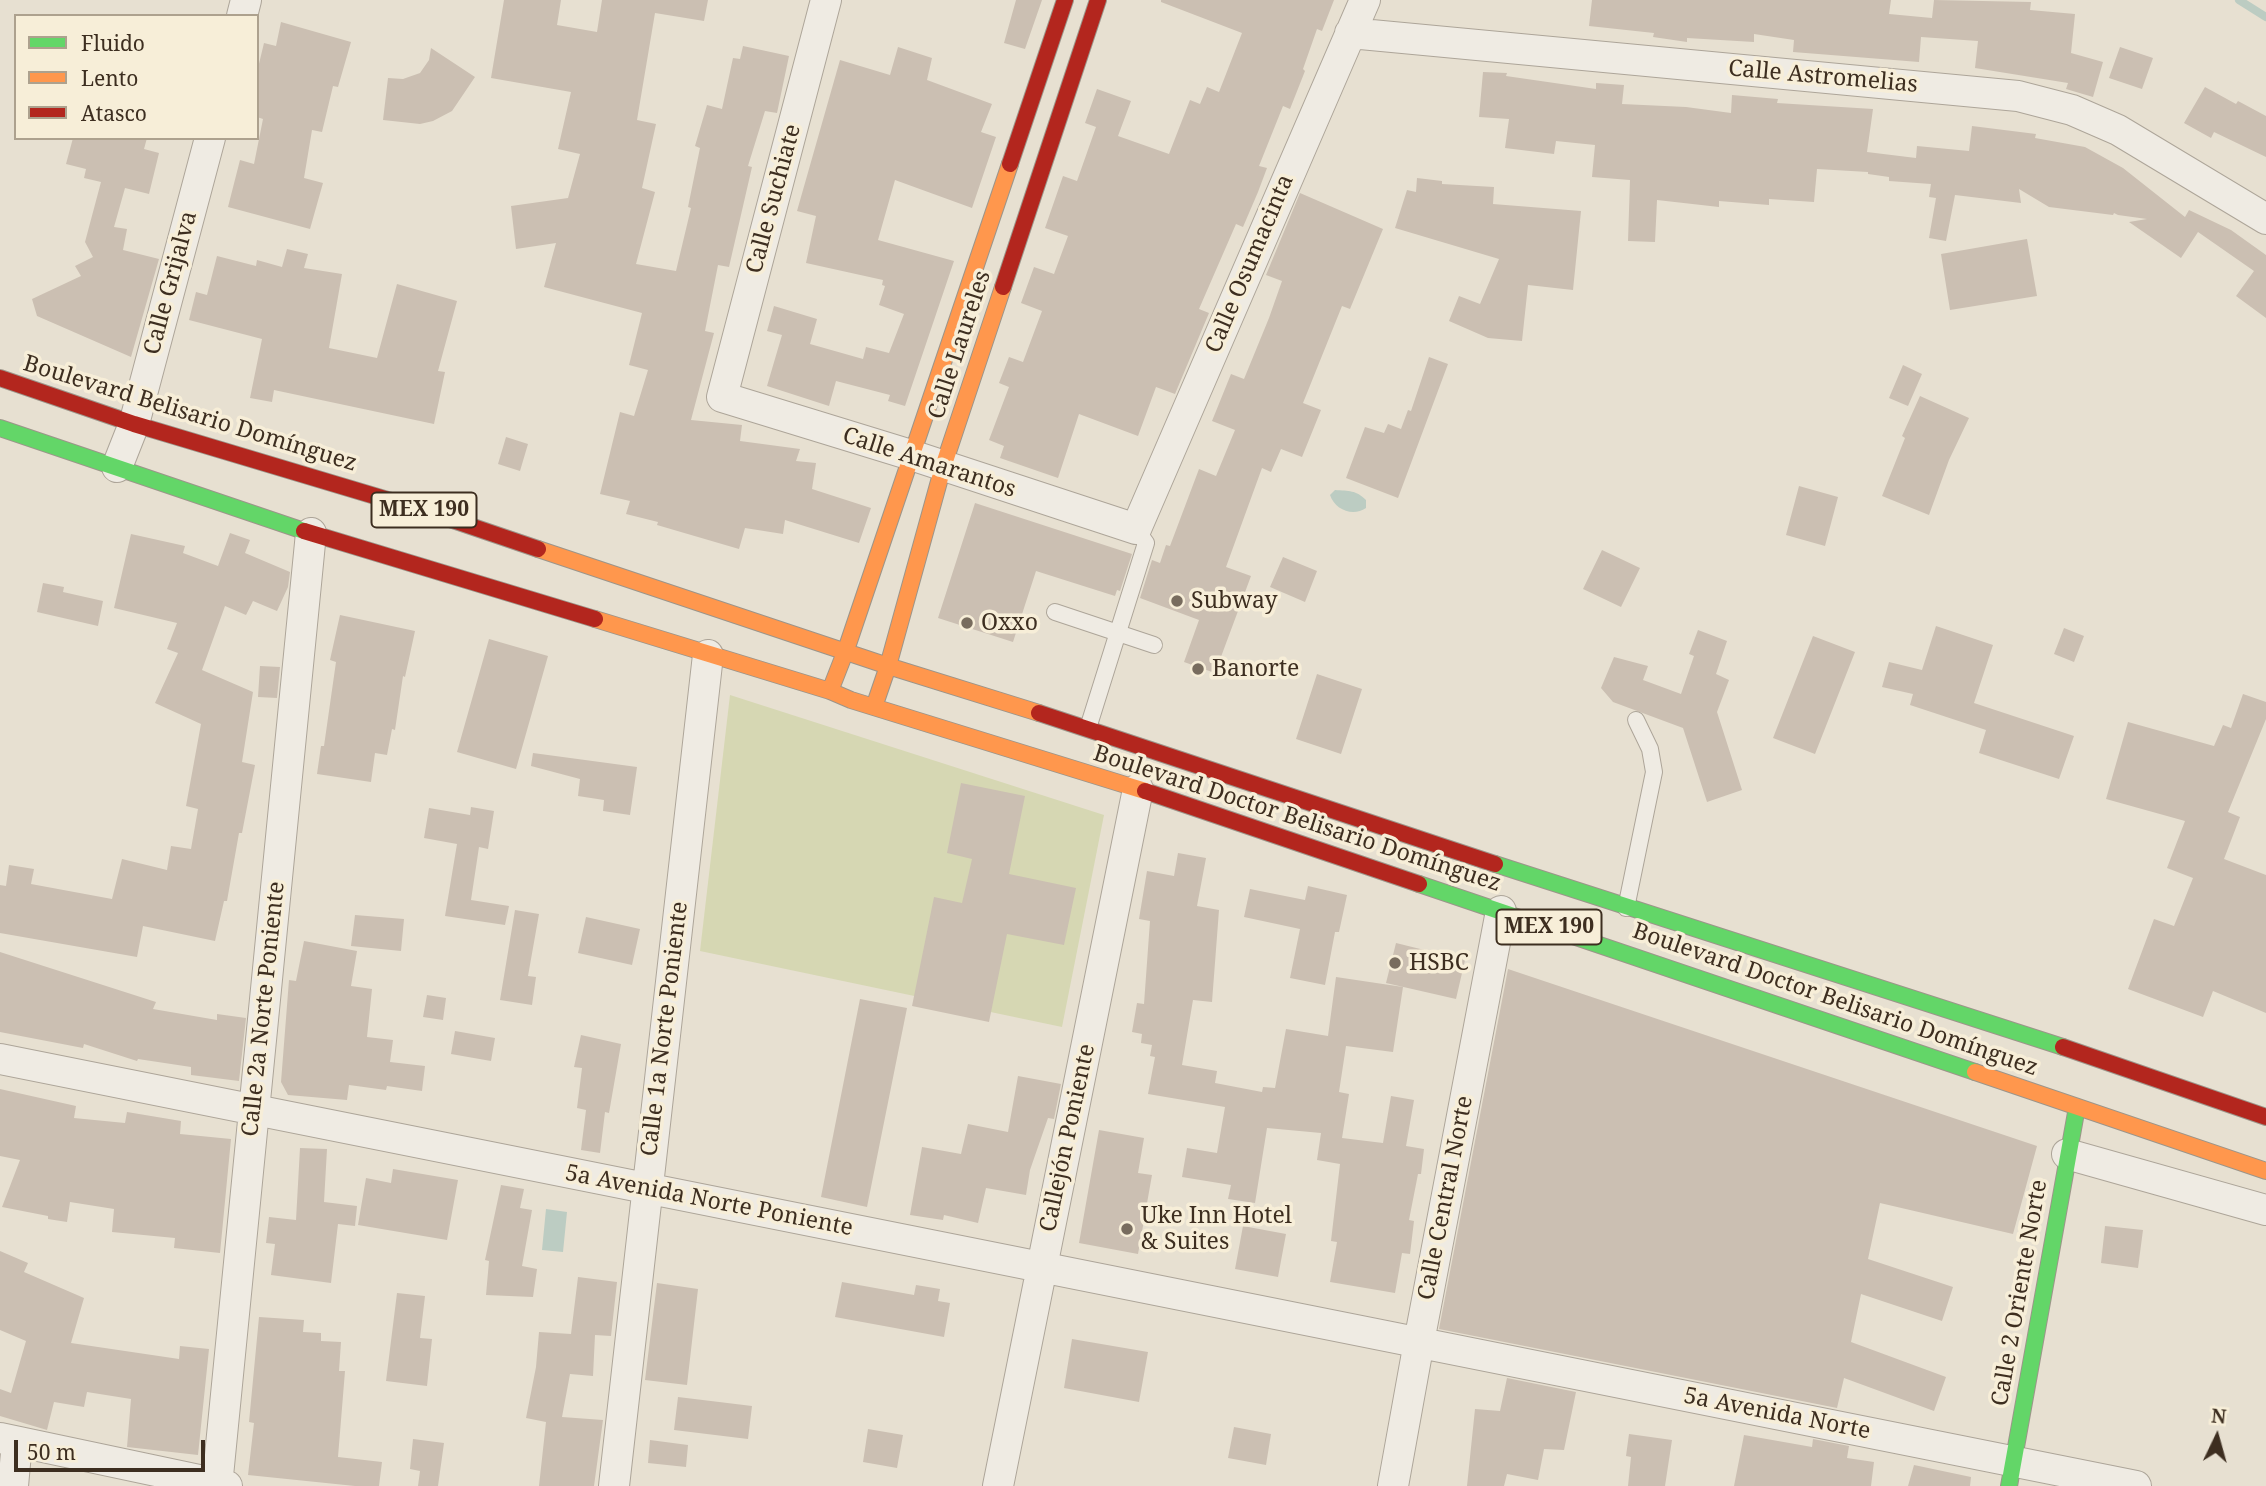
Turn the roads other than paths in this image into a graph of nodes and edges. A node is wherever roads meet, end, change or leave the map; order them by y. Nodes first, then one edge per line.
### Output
1 (826, 0) edge
2 (1065, 0) edge
3 (1098, 0) edge
4 (1365, 0) edge
5 (1350, 33) junction
6 (209, 140) edge
7 (2266, 219) edge
8 (0, 378) edge
9 (722, 397) joint
10 (134, 424) junction
11 (0, 428) edge
12 (911, 455) junction
13 (117, 467) junction
14 (943, 467) junction
15 (1136, 529) junction
16 (311, 533) junction
17 (1055, 612) dead end
18 (1118, 632) junction
19 (1154, 645) dead end
20 (846, 650) junction
21 (708, 655) junction
22 (888, 666) junction
23 (830, 691) junction
24 (874, 707) junction
25 (1636, 720) dead end
26 (1088, 728) junction
27 (1139, 789) junction
28 (1626, 908) junction
29 (1501, 911) junction
30 (0, 1059) edge
31 (2077, 1107) junction
32 (254, 1110) junction
33 (2266, 1117) edge
34 (2067, 1154) junction
35 (2266, 1171) edge
36 (646, 1189) junction
37 (2266, 1210) edge
38 (1041, 1268) junction
39 (1419, 1342) junction
40 (9, 1440) edge
41 (2012, 1474) edge
42 (220, 1485) edge
43 (13, 1486) edge
44 (614, 1486) edge
45 (998, 1486) edge
46 (1393, 1486) edge
47 (2136, 1486) edge

1 - 9 street, Calle Suchiate
2 - 12 main road, Calle Laureles
3 - 14 main road, Calle Laureles
4 - 5 street, Calle Osumacinta
5 - 7 street, Calle Astromelias
5 - 15 street, Calle Osumacinta
6 - 10 street, Calle Grijalva
8 - 10 main road, Boulevard Belisario Domínguez / MEX 190
9 - 12 street, Calle Amarantos
10 - 13 street, Calle Grijalva
10 - 20 main road, Boulevard Belisario Domínguez / MEX 190
11 - 13 main road, MEX 190
12 - 14 street, Calle Amarantos
12 - 20 main road, Calle Laureles
13 - 16 main road, MEX 190
14 - 15 street, Calle Amarantos
14 - 22 main road, Calle Laureles
15 - 18 lane
16 - 21 main road, MEX 190
16 - 32 street, Calle 2a Norte Poniente
17 - 18 lane
18 - 19 lane
18 - 26 lane
20 - 22 main road, Boulevard Doctor Belisario Domínguez / MEX 190
20 - 23 main road, Calle Laureles
21 - 23 main road, MEX 190
21 - 36 street, Calle 1a Norte Poniente
22 - 24 main road, Calle Laureles
22 - 26 main road, Boulevard Doctor Belisario Domínguez / MEX 190
23 - 24 main road, Boulevard Doctor Belisario Domínguez / MEX 190
24 - 27 main road, Boulevard Doctor Belisario Domínguez / MEX 190
25 - 28 lane
26 - 28 main road, Boulevard Doctor Belisario Domínguez / MEX 190
27 - 29 main road, Boulevard Doctor Belisario Domínguez / MEX 190
27 - 38 street, Callejón Poniente
28 - 33 main road, Boulevard Doctor Belisario Domínguez / MEX 190
29 - 31 main road, Boulevard Doctor Belisario Domínguez / MEX 190
29 - 39 street, Calle Central Norte
30 - 32 street, 5a Avenida Norte Poniente
31 - 34 main road, Calle 2 Oriente Norte
31 - 35 main road, Boulevard Doctor Belisario Domínguez / MEX 190
32 - 36 street, 5a Avenida Norte Poniente
32 - 42 street, Calle 2a Norte Poniente
34 - 37 street
34 - 41 main road, Calle 2 Oriente Norte
36 - 38 street, 5a Avenida Norte Poniente
36 - 44 street, Calle 1a Norte Poniente
38 - 39 street, 5a Avenida Norte Poniente
38 - 45 street, Callejón Poniente
39 - 41 street, 5a Avenida Norte
39 - 46 street, Calle Central Norte
40 - 42 street
40 - 43 street
41 - 47 street, 5a Avenida Norte

